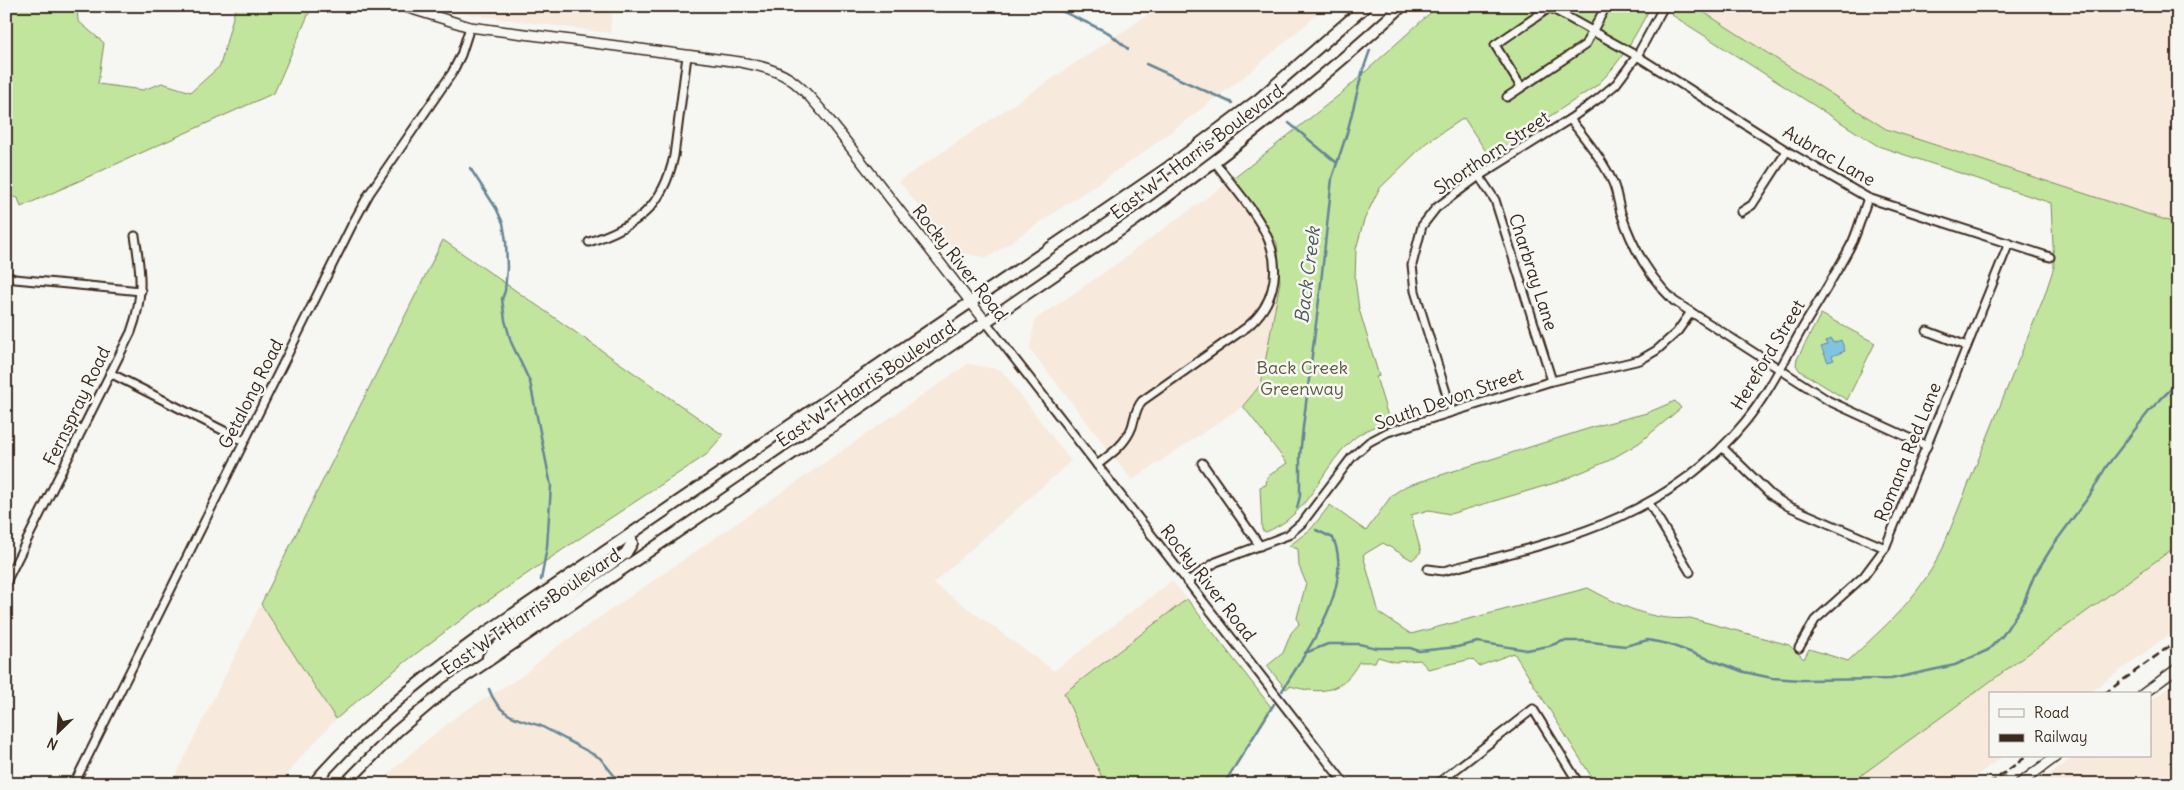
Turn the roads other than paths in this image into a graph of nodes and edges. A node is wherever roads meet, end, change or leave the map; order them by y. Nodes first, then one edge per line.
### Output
1 (402, 6) edge
2 (1366, 6) edge
3 (1402, 6) edge
4 (1664, 6) edge
5 (1552, 7) edge
6 (1604, 10) dead end
7 (470, 27) junction
8 (1592, 32) junction
9 (687, 56) junction
10 (1637, 56) junction
11 (1521, 87) junction
12 (1507, 97) dead end
13 (1570, 118) junction
14 (1787, 151) junction
15 (1215, 162) junction
16 (1479, 176) junction
17 (1868, 198) junction
18 (1741, 212) dead end
19 (135, 236) dead end
20 (589, 242) dead end
21 (2009, 243) junction
22 (2050, 257) dead end
23 (6, 276) edge
24 (141, 292) junction
25 (971, 303) junction
26 (1691, 312) junction
27 (986, 322) junction
28 (1926, 331) dead end
29 (1967, 346) junction
30 (1779, 370) junction
31 (110, 373) junction
32 (1552, 381) junction
33 (1452, 412) junction
34 (244, 441) junction
35 (1927, 446) junction
36 (1722, 447) junction
37 (1202, 463) dead end
38 (1097, 465) junction
39 (1648, 504) junction
40 (630, 535) junction
41 (1260, 546) junction
42 (1885, 548) junction
43 (1428, 569) dead end
44 (1690, 572) dead end
45 (6, 582) edge
46 (1187, 582) junction
47 (1799, 648) dead end
48 (483, 664) junction
49 (2178, 668) edge
50 (2146, 692) edge
51 (2054, 758) edge
52 (315, 782) edge
53 (74, 784) edge
54 (345, 784) edge
55 (1344, 784) edge
56 (1437, 784) edge
57 (1579, 784) edge
58 (2019, 784) edge

1 - 7 street, Rocky River Road
2 - 25 main road, East W T Harris Boulevard
3 - 15 main road, East W T Harris Boulevard
4 - 10 street, Shorthorn Street
5 - 8 street, Aubrac Lane
5 - 11 street
6 - 8 street
7 - 9 street, Rocky River Road
7 - 34 street, Getalong Road
8 - 10 street, Aubrac Lane
8 - 11 street
9 - 20 street
9 - 25 street, Rocky River Road
10 - 13 street, Shorthorn Street
10 - 14 street, Aubrac Lane
11 - 12 street
13 - 16 street, Shorthorn Street
13 - 26 street
14 - 17 street, Aubrac Lane
14 - 18 street
15 - 27 main road, East W T Harris Boulevard
15 - 38 street
16 - 32 street, Charbray Lane
16 - 33 street, Shorthorn Street
17 - 21 street, Aubrac Lane
17 - 30 street, Hereford Street
19 - 24 street, Fernspray Road
21 - 22 street, Aubrac Lane
21 - 29 street, Romana Red Lane
23 - 24 street
24 - 31 street, Fernspray Road
25 - 27 street, Rocky River Road
25 - 40 main road, East W T Harris Boulevard
26 - 30 street
26 - 32 street, South Devon Street
27 - 38 street, Rocky River Road
27 - 48 main road, East W T Harris Boulevard
28 - 29 street
29 - 35 street, Romana Red Lane
30 - 35 street
30 - 36 street, Hereford Street
31 - 34 street
31 - 45 street, Fernspray Road
32 - 33 street, South Devon Street
33 - 41 street, South Devon Street
34 - 53 street, Getalong Road
35 - 42 street, Romana Red Lane
36 - 39 street, Hereford Street
36 - 42 street
37 - 41 street
38 - 46 street, Rocky River Road
39 - 43 street, Hereford Street
39 - 44 street
40 - 48 main road
40 - 52 main road, East W T Harris Boulevard
41 - 46 street, South Devon Street
42 - 47 street, Romana Red Lane
46 - 55 street, Rocky River Road
48 - 54 main road, East W T Harris Boulevard
49 - 50 street
51 - 58 street
56 - 57 street

